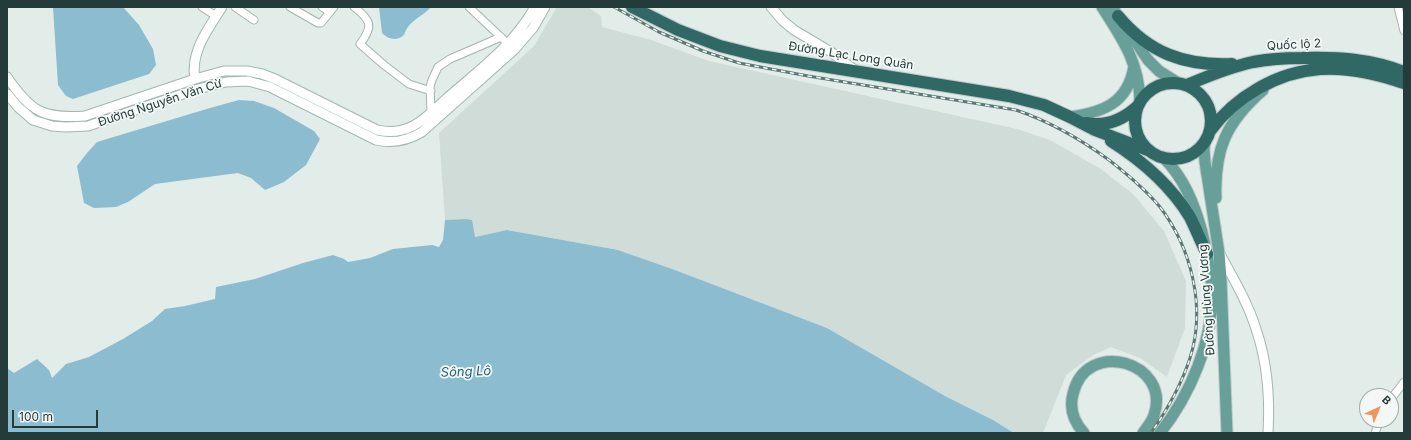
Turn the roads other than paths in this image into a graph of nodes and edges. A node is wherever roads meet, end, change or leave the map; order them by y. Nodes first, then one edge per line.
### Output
1 (202, 7) edge
2 (222, 7) edge
3 (235, 7) edge
4 (290, 7) edge
5 (322, 7) edge
6 (354, 7) edge
7 (469, 7) edge
8 (535, 7) edge
9 (545, 7) edge
10 (632, 7) edge
11 (771, 7) edge
12 (1102, 7) edge
13 (1398, 7) edge
14 (332, 10) edge
15 (1115, 12) edge
16 (216, 16) junction
17 (254, 20) dead end
18 (1404, 31) edge
19 (501, 37) junction
20 (508, 44) junction
21 (1255, 62) junction
22 (1134, 65) junction
23 (857, 72) junction
24 (1404, 72) edge
25 (7, 77) edge
26 (195, 78) junction
27 (476, 79) junction
28 (1273, 81) junction
29 (1404, 83) edge
30 (1182, 84) junction
31 (430, 91) junction
32 (7, 94) edge
33 (1139, 103) junction
34 (431, 112) junction
35 (1070, 117) junction
36 (1095, 130) junction
37 (1207, 137) junction
38 (1150, 151) junction
39 (1163, 157) junction
40 (1213, 253) junction
41 (1084, 433) edge
42 (1143, 433) edge
43 (1160, 433) edge
44 (1227, 433) edge
45 (1268, 433) edge

1 - 16 street
2 - 16 main road
3 - 17 street
4 - 14 street
5 - 14 street
6 - 31 street
7 - 19 street
8 - 20 main road, Đường Nguyễn Văn Cừ
9 - 27 main road, Đường Nguyễn Văn Cừ
10 - 23 highway, Đường Lạc Long Quân
11 - 23 main road
12 - 22 main road
13 - 18 street
15 - 21 highway
15 - 30 main road
16 - 26 main road
19 - 20 street
19 - 31 street
20 - 27 main road, Đường Nguyễn Văn Cừ
21 - 24 highway, Quốc lộ 2
21 - 30 highway, Quốc lộ 2
22 - 33 main road
22 - 35 main road
23 - 35 highway, Đường Lạc Long Quân
25 - 26 main road, Đường Nguyễn Văn Cừ
26 - 34 main road, Đường Nguyễn Văn Cừ
27 - 32 main road, Đường Nguyễn Văn Cừ
27 - 34 main road, Đường Nguyễn Văn Cừ
28 - 29 highway, Quốc lộ 2
28 - 37 highway, Quốc lộ 2
28 - 40 main road
30 - 33 highway, Quốc lộ 2
30 - 37 highway
31 - 34 street
33 - 35 highway, Đường Lạc Long Quân
33 - 38 highway, Quốc lộ 2
35 - 36 highway, Đường Lạc Long Quân
36 - 38 highway, Đường Lạc Long Quân
36 - 40 highway
37 - 39 highway, Quốc lộ 2
37 - 40 main road, Đường Hùng Vương
38 - 39 highway, Quốc lộ 2
39 - 40 main road, Đường Hùng Vương
40 - 43 main road, Đường Hùng Vương
40 - 44 main road, Đường Hùng Vương
40 - 45 main road
41 - 42 main road

